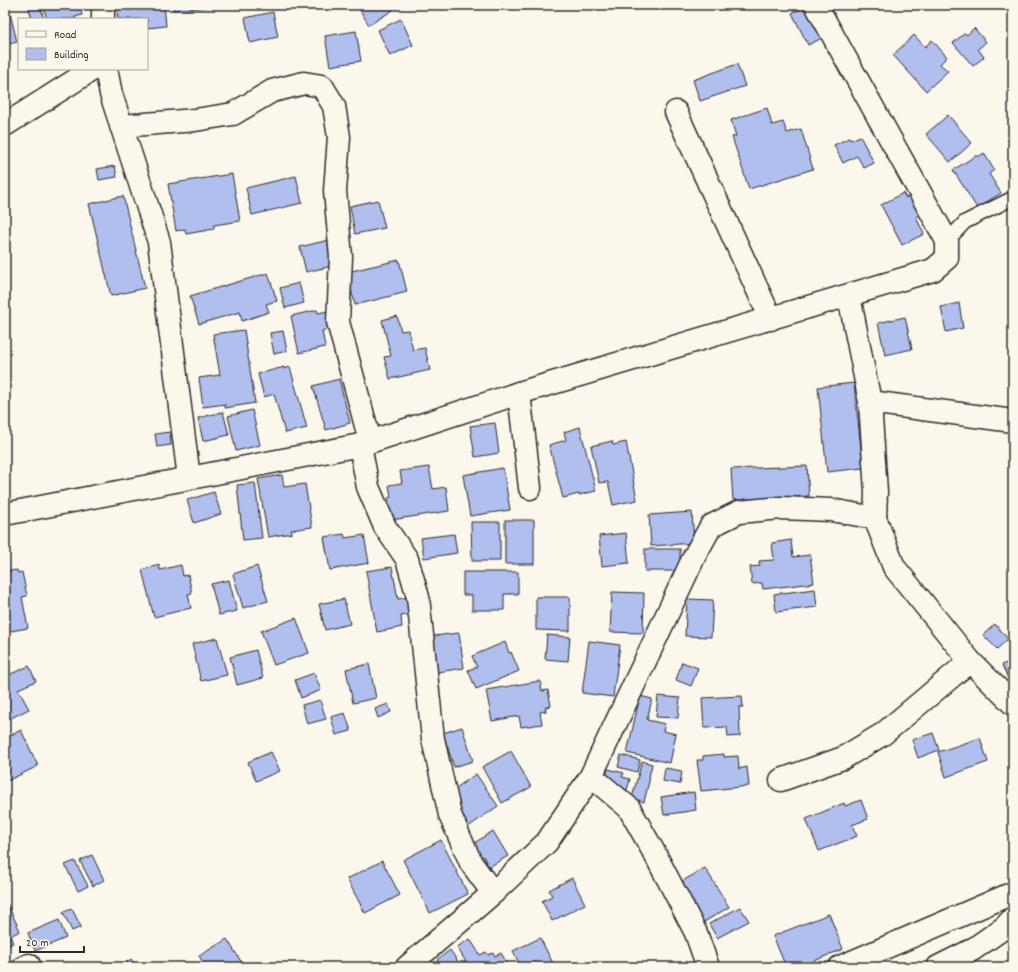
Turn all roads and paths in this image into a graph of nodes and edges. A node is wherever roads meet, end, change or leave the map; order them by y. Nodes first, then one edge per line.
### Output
1 (103, 5) edge
2 (816, 5) edge
3 (103, 18) edge
4 (91, 70) edge
5 (106, 70) edge
6 (676, 112) dead end
7 (5, 125) edge
8 (121, 126) junction
9 (1013, 198) edge
10 (946, 241) junction
11 (849, 296) junction
12 (771, 319) junction
13 (519, 393) junction
14 (870, 402) junction
15 (1013, 421) edge
16 (365, 443) junction
17 (189, 478) junction
18 (530, 488) dead end
19 (5, 514) edge
20 (875, 518) junction
21 (970, 661) junction
22 (1013, 704) edge
23 (591, 776) junction
24 (780, 780) dead end
25 (493, 893) junction
26 (1013, 893) edge
27 (1013, 918) edge
28 (406, 967) edge
29 (708, 967) edge
30 (840, 967) edge
31 (938, 967) edge

1 - 3 street
2 - 10 street
4 - 7 street
5 - 8 street
6 - 12 street
8 - 16 street
8 - 17 street
9 - 10 lane
10 - 11 street
11 - 12 street
11 - 14 street
12 - 13 street
13 - 16 street
13 - 18 street
14 - 15 street
14 - 20 street
16 - 17 street
16 - 25 street
17 - 19 street
20 - 21 street
20 - 23 street
21 - 22 street
21 - 24 street
23 - 25 street
23 - 29 street
25 - 28 street
26 - 30 street
27 - 31 street

